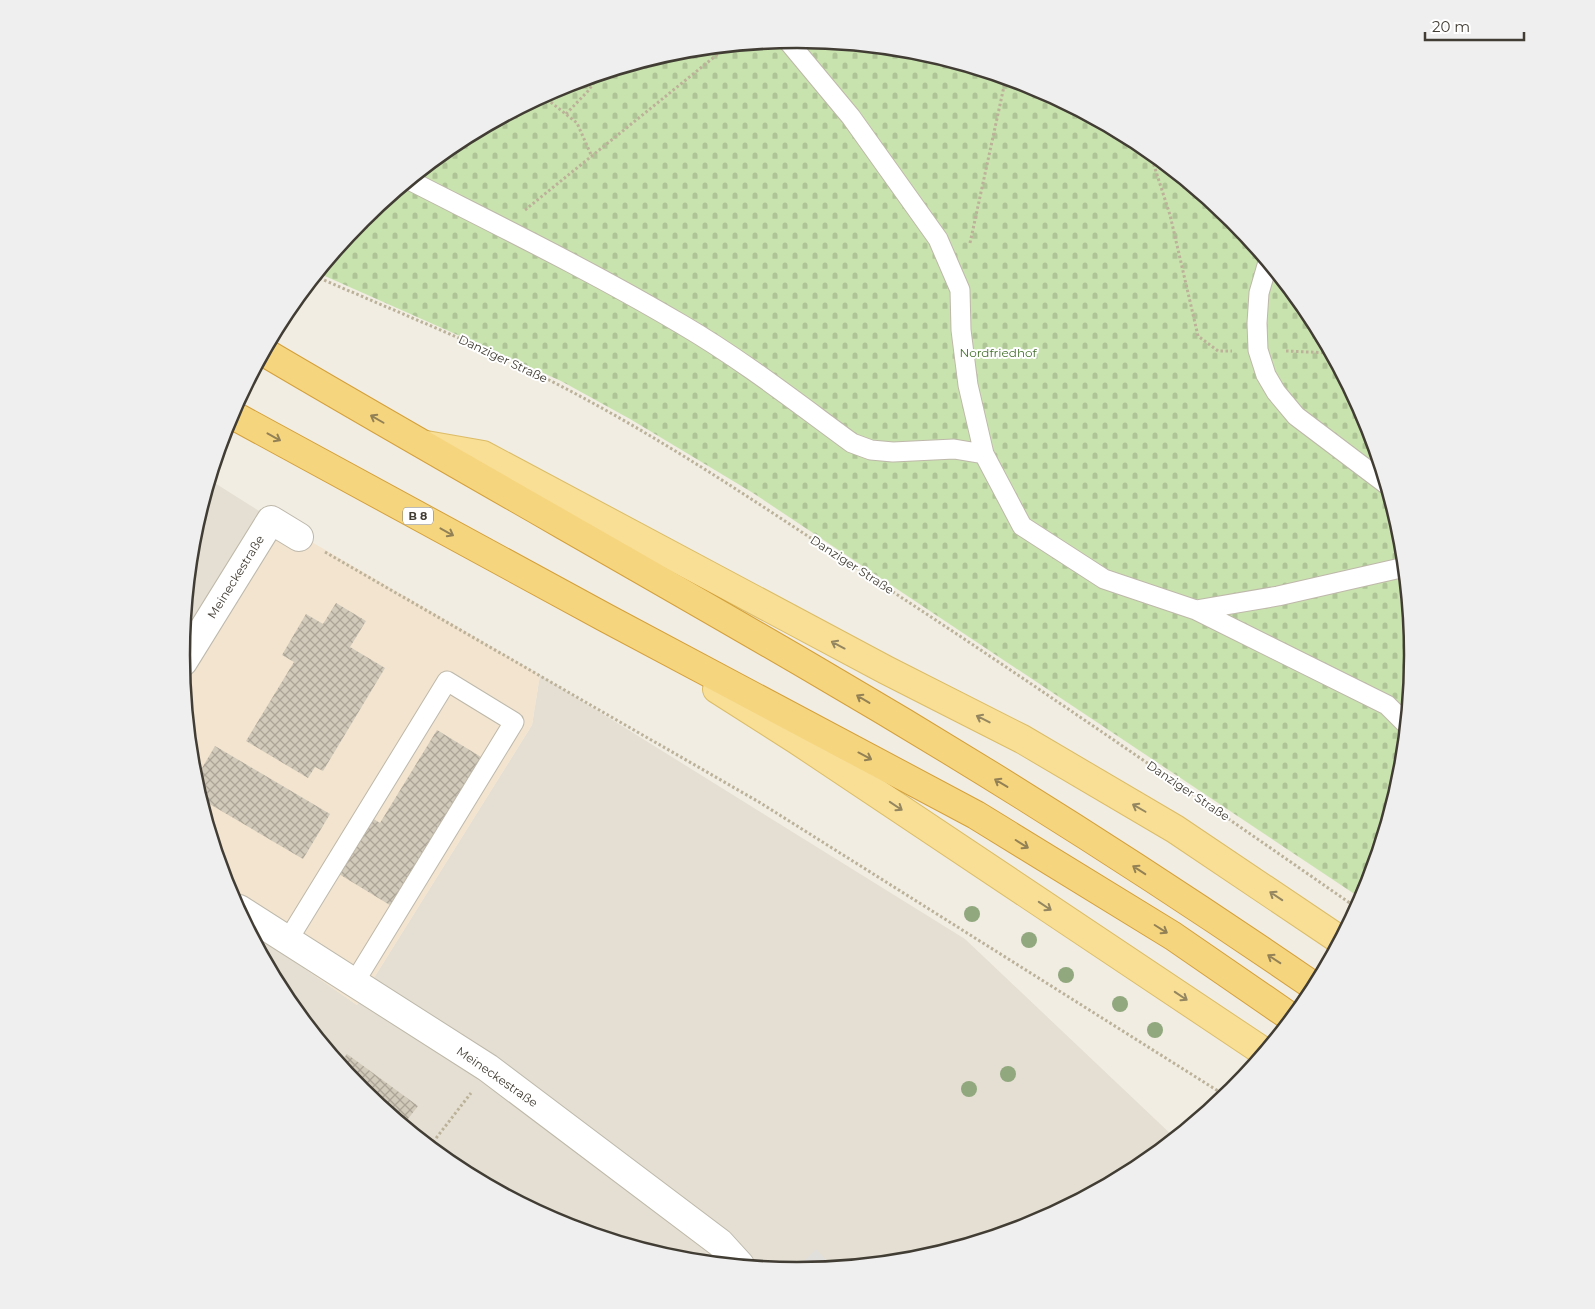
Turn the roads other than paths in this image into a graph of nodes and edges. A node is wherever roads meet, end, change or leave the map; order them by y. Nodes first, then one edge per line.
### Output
1 (794, 48) edge
2 (416, 183) edge
3 (1266, 269) edge
4 (270, 355) edge
5 (239, 418) edge
6 (419, 443) junction
7 (984, 454) junction
8 (1378, 478) edge
9 (299, 537) road end
10 (1398, 569) edge
11 (1196, 610) junction
12 (606, 618) junction
13 (190, 649) edge
14 (1401, 719) edge
15 (250, 916) edge
16 (1335, 936) edge
17 (288, 940) junction
18 (1308, 982) edge
19 (354, 983) junction
20 (1286, 1014) edge
21 (1259, 1049) edge
22 (733, 1258) edge

1 - 7 lane
2 - 7 lane
3 - 8 lane
6 -> 4 highway
5 -> 12 highway, B 8
16 -> 6 main road
18 -> 6 highway
7 - 11 lane
9 - 13 street, Meineckestraße
10 - 11 lane
11 - 14 lane
12 -> 20 highway
12 -> 21 main road
15 - 17 street, Meineckestraße
17 - 19 street, Meineckestraße
17 - 19 lane
19 - 22 street, Meineckestraße

